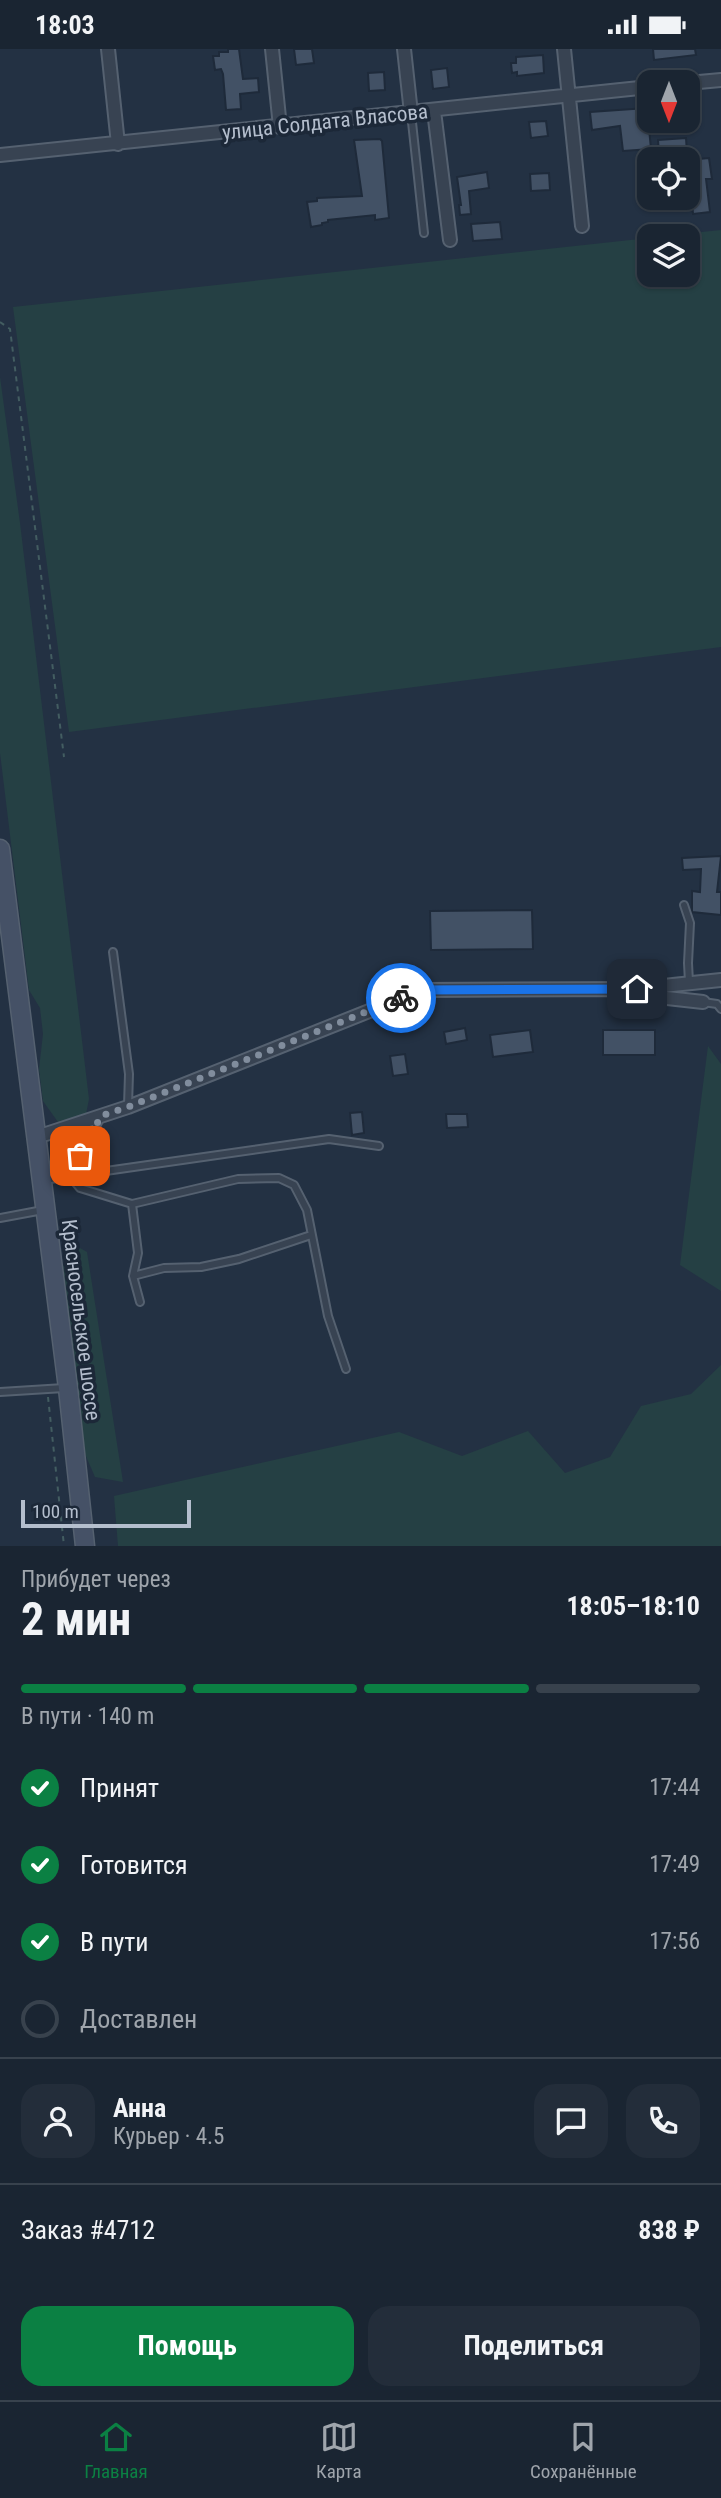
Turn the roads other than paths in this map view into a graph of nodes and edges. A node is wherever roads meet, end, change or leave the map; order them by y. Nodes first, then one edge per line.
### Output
1 (108, 49) edge
2 (272, 49) edge
3 (404, 49) edge
4 (564, 49) edge
5 (721, 80) edge
6 (700, 82) edge
7 (637, 88) edge
8 (569, 95) junction
9 (434, 111) junction
10 (411, 113) junction
11 (280, 127) junction
12 (118, 144) junction
13 (0, 155) edge
14 (582, 226) dead end
15 (424, 233) dead end
16 (450, 240) dead end
17 (0, 849) edge
18 (684, 905) dead end
19 (113, 952) dead end
20 (721, 980) edge
21 (690, 984) junction
22 (637, 989) junction
23 (703, 1002) joint
24 (721, 1009) edge
25 (128, 1107) junction
26 (101, 1116) junction
27 (36, 1136) junction
28 (380, 1146) dead end
29 (70, 1176) junction
30 (41, 1180) junction
31 (132, 1204) junction
32 (45, 1210) junction
33 (0, 1218) edge
34 (311, 1235) junction
35 (133, 1276) junction
36 (140, 1302) dead end
37 (346, 1369) dead end
38 (68, 1388) junction
39 (0, 1392) edge
40 (85, 1546) edge

1 - 12 street
2 - 11 street
3 - 10 street
4 - 8 street
5 - 6 street
7 - 8 street, улица Солдата Власова
8 - 9 street, улица Солдата Власова
8 - 14 street
9 - 10 street, улица Солдата Власова
9 - 16 street
10 - 11 street, улица Солдата Власова
10 - 15 lane
11 - 12 street, улица Солдата Власова
12 - 13 street, улица Солдата Власова
17 - 27 main road, Красносельское шоссе
18 - 21 lane
19 - 25 lane
20 - 21 street
21 - 22 street
22 - 23 street
22 - 25 street
23 - 24 lane
25 - 26 street
26 - 27 street
26 - 29 lane
27 - 30 main road, Красносельское шоссе
28 - 29 lane
29 - 30 lane
29 - 31 lane
30 - 32 main road, Красносельское шоссе
31 - 34 lane
31 - 35 lane
32 - 33 lane
32 - 38 main road, Красносельское шоссе
34 - 35 lane
34 - 37 lane
35 - 36 lane
38 - 39 lane
38 - 40 main road, Красносельское шоссе

